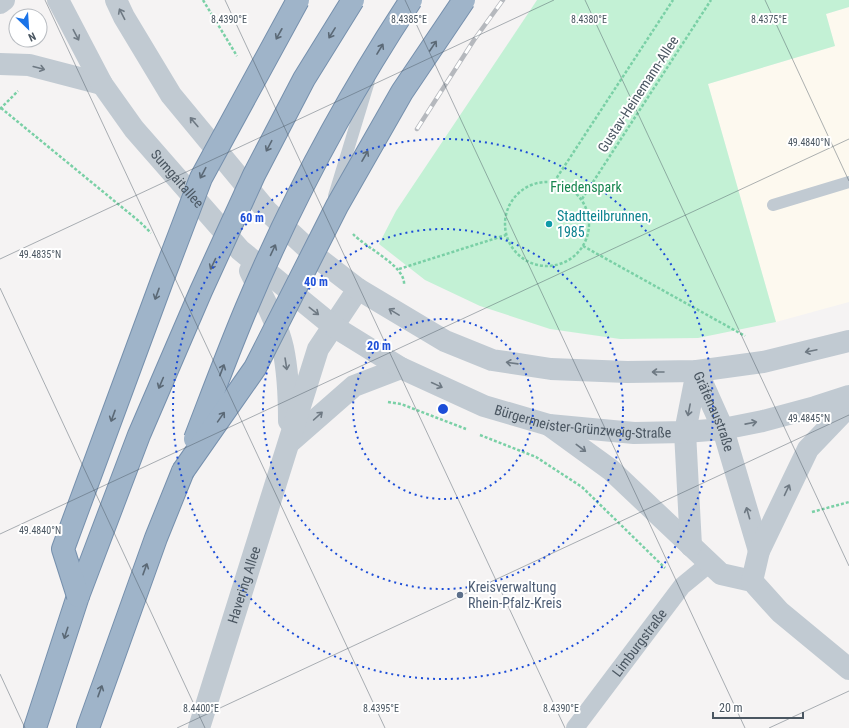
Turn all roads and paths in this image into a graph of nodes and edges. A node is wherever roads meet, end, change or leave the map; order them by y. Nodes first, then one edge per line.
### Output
1 (4, 0) edge
2 (58, 0) edge
3 (116, 0) edge
4 (298, 0) edge
5 (353, 0) edge
6 (411, 0) edge
7 (464, 0) edge
8 (673, 0) edge
9 (711, 0) edge
10 (0, 3) edge
11 (0, 64) edge
12 (371, 76) dead end
13 (102, 84) junction
14 (22, 88) dead end
15 (1, 108) edge
16 (554, 182) junction
17 (849, 182) edge
18 (582, 199) junction
19 (773, 204) dead end
20 (152, 234) dead end
21 (506, 236) junction
22 (583, 246) junction
23 (240, 250) junction
24 (320, 259) junction
25 (399, 269) dead end
26 (358, 289) junction
27 (333, 326) junction
28 (849, 341) edge
29 (751, 364) junction
30 (401, 368) junction
31 (696, 371) junction
32 (849, 396) edge
33 (386, 402) dead end
34 (849, 406) edge
35 (549, 424) junction
36 (723, 429) junction
37 (472, 432) dead end
38 (685, 432) junction
39 (479, 435) dead end
40 (289, 443) junction
41 (183, 471) junction
42 (849, 502) edge
43 (812, 512) dead end
44 (691, 546) junction
45 (759, 551) junction
46 (710, 564) junction
47 (752, 581) junction
48 (682, 586) junction
49 (78, 596) junction
50 (849, 669) edge
51 (35, 728) edge
52 (88, 728) edge
53 (199, 728) edge
54 (575, 728) edge

1 - 10 street
2 -> 13 street, Sumgaitallee
24 -> 3 street
4 -> 49 highway, bridge
5 -> 49 highway, bridge
41 -> 6 highway, bridge
41 -> 7 highway, bridge
8 - 16 path, Gustav-Heinemann-Allee
9 - 18 path, Gustav-Heinemann-Allee
11 -> 13 street
12 - 24 lane
13 - 23 street, Sumgaitallee
14 - 15 path
15 - 20 path
16 - 18 path
16 - 21 path
17 - 19 lane
18 - 22 path
21 - 22 path
21 - 25 path
22 - 29 path
23 -> 27 street, Sumgaitallee
23 -> 40 street, Havering Allee
24 - 26 street
26 - 27 street, Havering Allee
31 -> 26 street
27 - 30 street, Bürgermeister-Grünzweig-Straße
27 - 40 street, Havering Allee
28 -> 29 street
29 - 31 street
30 -> 35 street, Bürgermeister-Grünzweig-Straße
40 -> 30 street
31 - 36 street, Gräfenaustraße
31 -> 38 street, Gräfenaustraße
36 -> 32 street, Bürgermeister-Grünzweig-Straße
33 - 37 path
45 -> 34 street, Gräfenaustraße
35 - 38 street, Bürgermeister-Grünzweig-Straße
35 -> 44 street
36 - 38 street, Bürgermeister-Grünzweig-Straße
45 -> 36 street, Gräfenaustraße
38 - 44 street, Gräfenaustraße
39 - 48 path
40 - 53 street, Havering Allee
52 -> 41 highway
42 - 43 path
44 - 46 street
45 - 47 street, Gräfenaustraße
46 - 47 street
46 - 48 street, Limburgstraße
47 - 50 street
48 - 54 street, Limburgstraße
49 -> 51 highway

